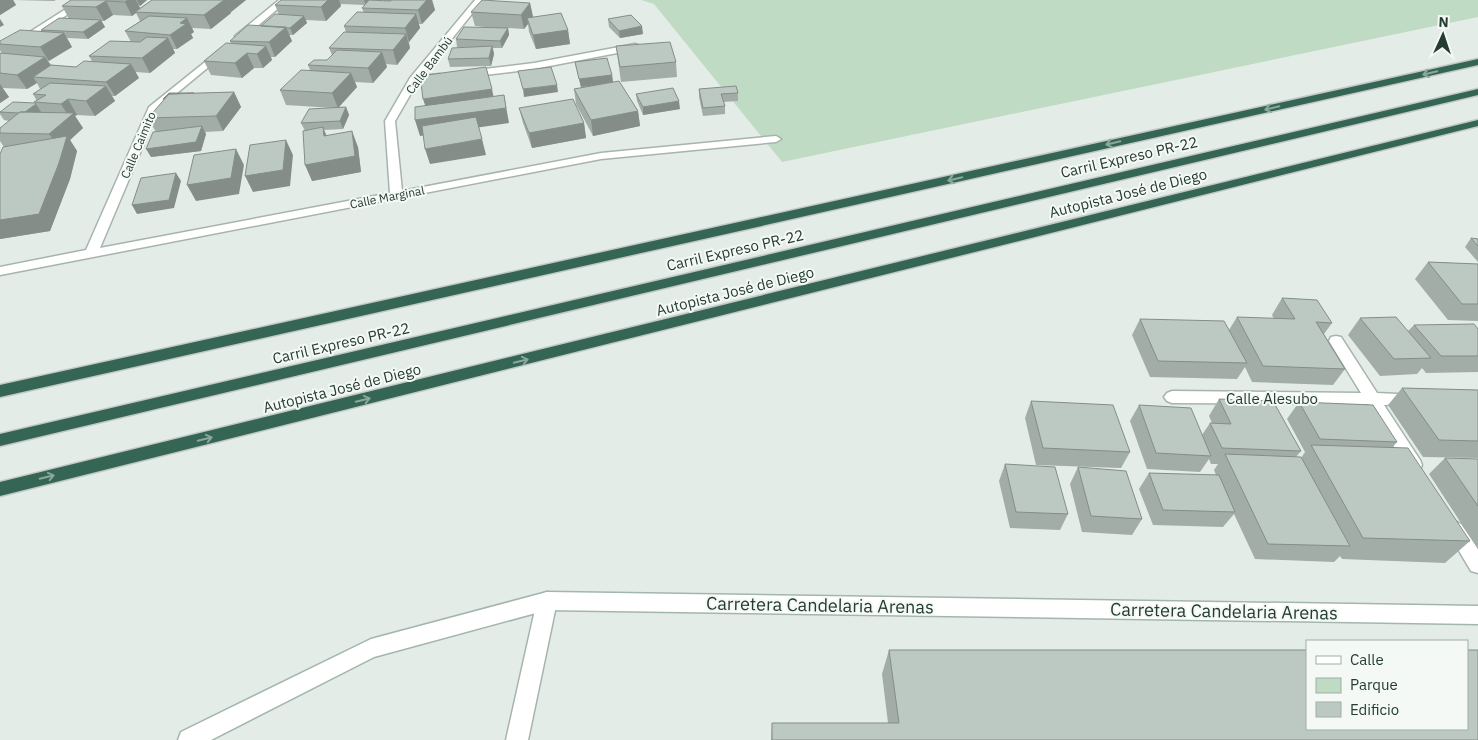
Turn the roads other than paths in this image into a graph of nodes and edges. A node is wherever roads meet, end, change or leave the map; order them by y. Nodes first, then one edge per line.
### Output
1 (86, 0) edge
2 (284, 0) edge
3 (479, 0) edge
4 (644, 45) edge
5 (0, 55) edge
6 (1478, 62) edge
7 (414, 80) junction
8 (1478, 92) edge
9 (1478, 123) edge
10 (776, 139) dead end
11 (396, 195) junction
12 (91, 254) junction
13 (0, 271) edge
14 (1336, 341) dead end
15 (0, 391) edge
16 (1172, 397) dead end
17 (1371, 399) junction
18 (1430, 399) edge
19 (0, 440) edge
20 (1425, 482) edge
21 (0, 489) edge
22 (1446, 515) edge
23 (1478, 565) edge
24 (547, 601) junction
25 (1478, 615) edge
26 (189, 740) edge
27 (518, 740) edge

1 - 5 street
2 - 12 street, Calle Caimito
3 - 7 street, Calle Bambú
4 - 7 street
6 -> 15 highway
7 - 11 street, Calle Bambú
8 - 19 highway, Carril Expreso PR-22
21 -> 9 highway, Autopista José de Diego
10 - 11 street, Calle Marginal
11 - 12 street, Calle Marginal
12 - 13 street, Calle Marginal
14 - 17 street
16 - 17 street, Calle Alesubo
17 - 18 street, Calle Alesubo
17 - 20 street
22 - 23 street
24 - 25 street, Carretera Candelaria Arenas
24 - 26 street, Carretera Candelaria Arenas
24 - 27 street

